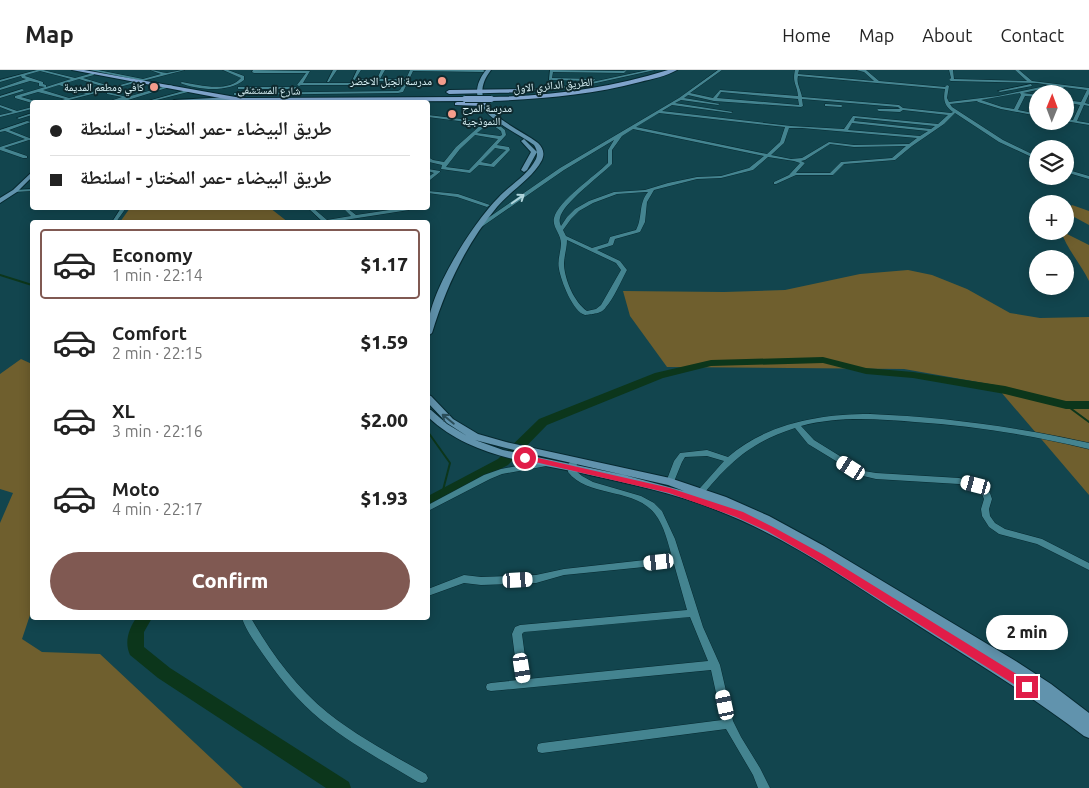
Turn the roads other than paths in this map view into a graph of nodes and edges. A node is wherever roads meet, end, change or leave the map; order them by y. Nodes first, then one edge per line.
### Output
1 (40, 70) edge
2 (75, 70) edge
3 (82, 70) edge
4 (152, 70) edge
5 (183, 70) edge
6 (225, 70) edge
7 (335, 70) edge
8 (359, 70) edge
9 (383, 70) edge
10 (412, 70) edge
11 (459, 70) edge
12 (486, 70) edge
13 (625, 70) edge
14 (653, 70) edge
15 (660, 70) edge
16 (674, 70) edge
17 (720, 70) edge
18 (858, 70) edge
19 (951, 70) edge
20 (1017, 70) edge
21 (95, 71) edge
22 (255, 71) edge
23 (310, 71) edge
24 (552, 71) edge
25 (594, 71) edge
26 (165, 72) edge
27 (797, 73) edge
28 (24, 75) junction
29 (76, 79) junction
30 (550, 79) junction
31 (31, 80) junction
32 (380, 80) junction
33 (408, 80) junction
34 (951, 80) junction
35 (0, 81) edge
36 (141, 81) junction
37 (355, 81) junction
38 (596, 81) junction
39 (877, 81) junction
40 (1030, 81) junction
41 (327, 82) junction
42 (1043, 82) junction
43 (182, 83) dead end
44 (58, 84) junction
45 (130, 84) junction
46 (1057, 84) junction
47 (40, 85) junction
48 (1062, 85) edge
49 (551, 86) dead end
50 (47, 87) junction
51 (169, 87) junction
52 (1074, 87) edge
53 (114, 88) junction
54 (239, 88) junction
55 (946, 88) junction
56 (296, 89) junction
57 (1089, 89) edge
58 (0, 90) edge
59 (37, 90) junction
60 (1009, 90) junction
61 (187, 91) junction
62 (476, 91) junction
63 (519, 91) junction
64 (351, 92) junction
65 (555, 92) junction
66 (108, 93) junction
67 (991, 93) dead end
68 (1018, 93) junction
69 (9, 94) junction
70 (93, 94) junction
71 (202, 94) junction
72 (211, 94) junction
73 (266, 94) junction
74 (377, 94) junction
75 (688, 94) junction
76 (1024, 94) junction
77 (1029, 95) edge
78 (233, 96) junction
79 (0, 97) edge
80 (16, 97) junction
81 (466, 97) junction
82 (491, 97) junction
83 (125, 98) junction
84 (324, 98) junction
85 (251, 99) junction
86 (680, 99) junction
87 (70, 100) joint
88 (83, 100) edge
89 (117, 100) edge
90 (130, 100) edge
91 (153, 100) edge
92 (173, 100) edge
93 (194, 100) edge
94 (256, 100) edge
95 (277, 100) edge
96 (310, 100) edge
97 (350, 100) joint
98 (714, 100) junction
99 (801, 100) junction
100 (977, 100) junction
101 (30, 101) edge
102 (1074, 102) edge
103 (430, 104) edge
104 (473, 104) junction
105 (483, 104) junction
106 (670, 104) junction
107 (947, 104) junction
108 (1083, 104) junction
109 (725, 105) dead end
110 (1089, 105) edge
111 (0, 106) edge
112 (841, 106) dead end
113 (30, 109) edge
114 (902, 109) junction
115 (879, 110) dead end
116 (1015, 111) junction
117 (657, 112) junction
118 (731, 112) dead end
119 (953, 112) junction
120 (1029, 113) edge
121 (14, 114) junction
122 (30, 115) edge
123 (0, 116) edge
124 (430, 116) edge
125 (19, 118) junction
126 (0, 120) edge
127 (1075, 121) joint
128 (851, 122) junction
129 (30, 123) edge
130 (30, 123) edge
131 (30, 123) edge
132 (485, 124) junction
133 (507, 124) junction
134 (1089, 124) edge
135 (498, 125) junction
136 (631, 126) junction
137 (790, 126) junction
138 (938, 126) junction
139 (2, 130) edge
140 (931, 130) junction
141 (846, 131) junction
142 (10, 132) junction
143 (621, 133) junction
144 (474, 134) junction
145 (920, 137) junction
146 (502, 138) junction
147 (30, 139) edge
148 (910, 145) junction
149 (493, 146) junction
150 (0, 148) edge
151 (768, 155) junction
152 (1029, 155) edge
153 (25, 157) dead end
154 (430, 160) edge
155 (796, 160) junction
156 (477, 163) junction
157 (445, 164) junction
158 (30, 170) edge
159 (430, 170) edge
160 (1074, 173) edge
161 (30, 176) edge
162 (788, 177) junction
163 (430, 178) edge
164 (1089, 178) edge
165 (776, 183) dead end
166 (652, 189) junction
167 (30, 190) edge
168 (15, 191) junction
169 (430, 192) edge
170 (0, 194) edge
171 (0, 201) edge
172 (487, 205) junction
173 (313, 210) edge
174 (347, 210) edge
175 (380, 210) edge
176 (354, 216) junction
177 (323, 220) edge
178 (335, 220) edge
179 (478, 227) junction
180 (562, 234) junction
181 (592, 250) junction
182 (444, 279) junction
183 (430, 305) edge
184 (430, 318) edge
185 (430, 400) edge
186 (430, 414) edge
187 (797, 426) junction
188 (1089, 446) edge
189 (503, 449) junction
190 (529, 454) junction
191 (730, 460) junction
192 (549, 463) junction
193 (572, 464) junction
194 (670, 482) junction
195 (698, 495) junction
196 (430, 507) edge
197 (678, 560) junction
198 (1089, 567) edge
199 (430, 592) edge
200 (693, 613) junction
201 (247, 620) edge
202 (715, 665) junction
203 (524, 684) junction
204 (491, 687) dead end
205 (1089, 721) edge
206 (728, 724) junction
207 (1089, 731) edge
208 (542, 748) dead end
209 (422, 778) dead end
210 (764, 788) edge

1 - 28 street
1 - 29 street
2 - 21 main road, شارع المستشفى
3 - 36 main road, شارع المستشفى
4 - 26 street
5 - 26 street
6 - 43 street
7 - 41 street
8 - 37 street
9 - 32 street
10 - 11 street
10 - 33 street
11 - 12 street
12 - 62 main road
13 - 25 street
14 - 38 street
15 - 65 main road, الطريق الدائري الاول
16 - 82 main road, الطريق الدائري الاول
17 - 75 street
18 - 39 street
19 - 34 street
20 - 40 street
21 - 29 street
21 - 36 main road, شارع المستشفى
22 - 23 street
22 - 54 street
23 - 56 street
24 - 25 street
24 - 30 street
25 - 38 street
26 - 36 street
27 - 39 street
27 - 99 street
28 - 31 street
28 - 35 street
29 - 44 street
29 - 53 street
30 - 38 street
30 - 49 street
31 - 47 street
31 - 58 street
32 - 33 street
32 - 37 street
32 - 74 street
33 - 74 street
34 - 40 street
34 - 55 street
36 - 45 street
36 - 51 main road, شارع المستشفى
37 - 41 street
37 - 64 street
38 - 63 street
39 - 55 street
40 - 42 street
41 - 56 street
42 - 46 street
42 - 60 street
44 - 50 street
44 - 70 street
45 - 53 street
45 - 66 street
46 - 48 street
46 - 68 street
47 - 50 street
47 - 69 street
50 - 59 street
51 - 61 main road, شارع المستشفى
51 - 72 main road, شارع المستشفى
51 - 83 street
52 - 57 street
53 - 70 street
54 - 56 street
54 - 78 street
55 - 107 street
56 - 64 street
56 - 73 street
56 - 74 street
57 - 108 street
58 - 69 street
59 - 80 street
59 - 87 street
60 - 67 street
60 - 68 street
61 - 71 main road, شارع المستشفى
61 - 91 street
62 - 63 main road
62 - 74 main road
62 - 104 main road
62 - 105 main road
63 - 65 main road
64 - 74 street
65 - 82 main road, الطريق الدائري الاول
66 - 83 street
66 - 88 street
68 - 76 street
68 - 100 street
69 - 79 street
69 - 80 street
70 - 87 street
71 - 72 main road
71 - 78 main road, شارع المستشفى
71 - 92 main road
72 - 78 main road, شارع المستشفى
73 - 78 street
73 - 85 street
74 - 81 main road, شارع المستشفى
74 - 84 main road, شارع المستشفى
75 - 86 street
75 - 98 street
76 - 77 street
76 - 116 street
78 - 85 main road, شارع المستشفى
78 - 93 main road
80 - 101 street
81 - 82 main road, bridge
81 - 97 main road, شارع المستشفى
83 - 89 street
83 - 90 street
84 - 85 main road, شارع المستشفى
84 - 96 main road, شارع المستشفى
84 - 97 main road, شارع المستشفى
85 - 94 street
85 - 95 main road, شارع المستشفى
86 - 106 street
86 - 109 street
98 - 99 street
98 - 99 street
99 - 112 street
99 - 114 street
100 - 107 street
100 - 116 street
102 - 108 street
103 - 104 main road
104 - 105 main road
104 - 135 main road
105 - 133 main road
106 - 117 street
106 - 118 street
107 - 119 street
108 - 110 street
108 - 127 street
111 - 121 street
113 - 121 street
114 - 115 street
114 - 119 street
116 - 120 street
117 - 136 street
117 - 137 street
119 - 138 street
119 - 152 street
121 - 123 street
121 - 125 street
121 - 126 street
122 - 125 street
124 - 132 street
125 - 129 street
127 - 134 street
128 - 138 street
128 - 140 street
128 - 141 street
130 - 139 street
131 - 142 street
132 - 135 street
132 - 144 street
133 - 135 street
133 - 179 main road
135 - 146 street
135 - 172 main road
136 - 143 street
136 - 151 street
137 - 141 street
137 - 151 street
138 - 140 street
139 - 142 street
140 - 145 street
141 - 145 street
142 - 147 street
179 -> 143 street
143 - 180 street
144 - 146 street
144 - 157 street
145 - 148 street
146 - 149 street
147 - 150 street
148 - 155 street
148 - 162 street
149 - 156 street
149 - 156 street
150 - 153 street
151 - 155 street
151 - 166 street
154 - 157 street
155 - 162 street
156 - 157 street
158 - 170 main road
159 - 163 street
160 - 164 street
161 - 168 main road
162 - 165 street
166 - 180 street
166 - 181 street
167 - 168 street
168 - 171 main road
169 - 172 street
172 - 182 main road
173 - 177 street
174 - 176 street
175 - 176 street
176 - 178 street
179 - 182 main road
180 - 181 street
180 - 181 street
182 - 183 main road
182 - 184 main road
189 -> 185 main road
186 - 189 main road
187 - 188 street
187 - 191 street
187 - 198 street
189 - 190 main road
190 - 192 main road
190 - 193 main road
191 - 194 street
191 - 195 street
192 - 193 main road
192 - 196 street
193 - 194 main road
193 - 195 main road
193 - 197 street
194 - 195 main road
195 - 205 main road
195 - 207 main road
197 - 199 street
197 - 200 street
200 - 202 street
200 - 203 street
201 - 209 street
202 - 203 street
202 - 206 street
203 - 204 street
206 - 208 street
206 - 210 street

